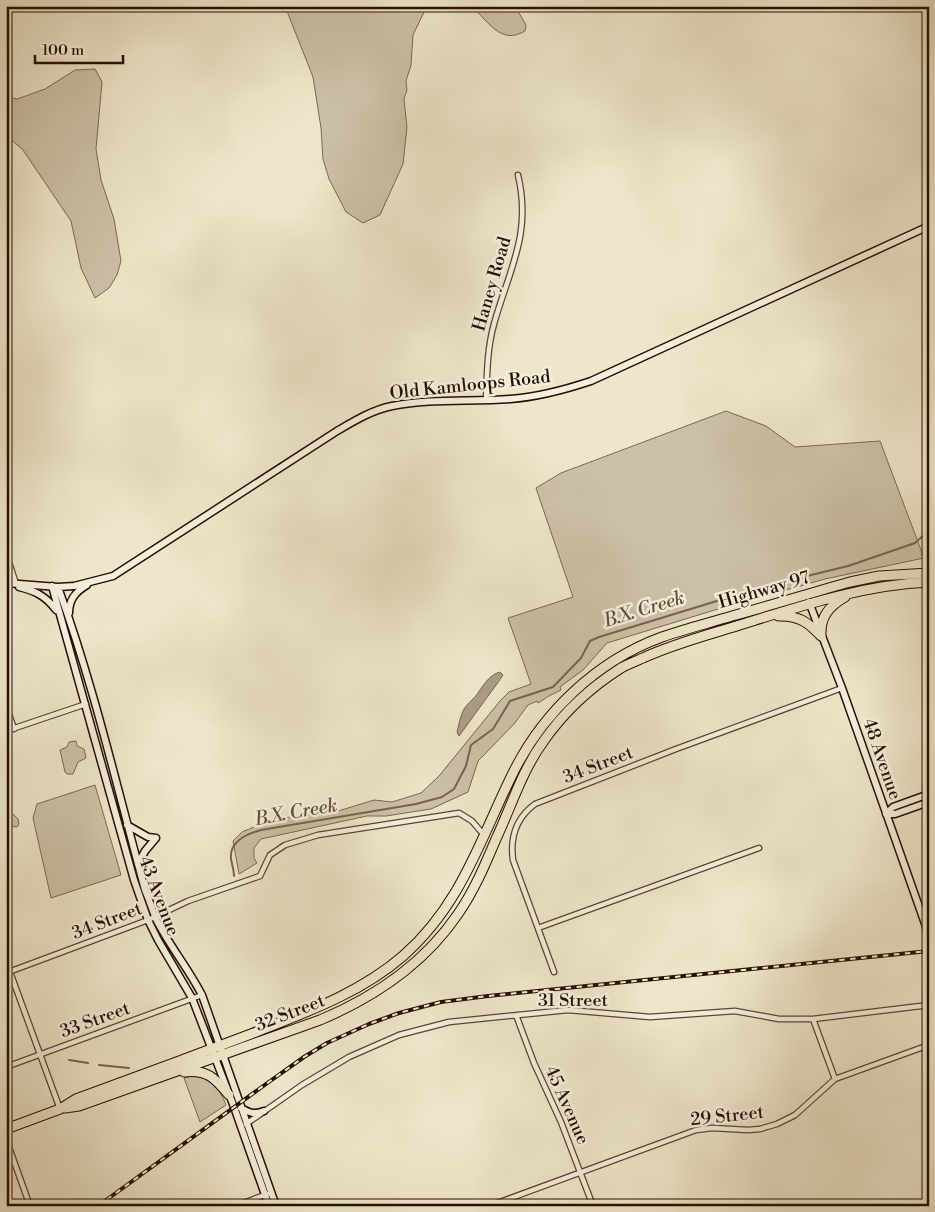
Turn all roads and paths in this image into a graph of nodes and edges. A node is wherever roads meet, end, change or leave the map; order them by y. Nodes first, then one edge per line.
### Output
1 (518, 175) dead end
2 (929, 226) edge
3 (486, 400) junction
4 (6, 553) edge
5 (929, 573) edge
6 (92, 582) junction
7 (929, 582) edge
8 (10, 584) edge
9 (55, 586) junction
10 (856, 592) junction
11 (806, 594) junction
12 (810, 604) junction
13 (59, 614) junction
14 (768, 616) junction
15 (70, 619) junction
16 (821, 636) junction
17 (842, 688) junction
18 (86, 704) junction
19 (6, 705) edge
20 (14, 729) junction
21 (6, 731) edge
22 (929, 794) edge
23 (929, 802) edge
24 (886, 814) junction
25 (127, 825) junction
26 (484, 834) junction
27 (759, 848) dead end
28 (138, 864) junction
29 (481, 874) joint
30 (449, 904) joint
31 (155, 917) junction
32 (148, 920) junction
33 (538, 928) junction
34 (929, 935) edge
35 (6, 961) edge
36 (388, 969) junction
37 (554, 972) dead end
38 (8, 973) edge
39 (395, 979) junction
40 (202, 995) junction
41 (192, 998) junction
42 (929, 1005) edge
43 (516, 1015) junction
44 (813, 1019) junction
45 (929, 1045) edge
46 (217, 1052) junction
47 (40, 1055) junction
48 (6, 1068) edge
49 (169, 1073) junction
50 (835, 1079) junction
51 (229, 1095) junction
52 (241, 1108) junction
53 (60, 1109) junction
54 (264, 1112) junction
55 (244, 1125) junction
56 (6, 1129) edge
57 (6, 1139) edge
58 (580, 1172) junction
59 (268, 1194) junction
60 (30, 1206) edge
61 (236, 1206) edge
62 (269, 1206) edge
63 (276, 1206) edge
64 (489, 1206) edge
65 (593, 1206) edge

1 - 3 street, Haney Road
2 - 3 street, Old Kamloops Road
3 - 6 street, Old Kamloops Road
4 - 8 street
5 - 11 highway, Highway 97
6 - 9 street, Old Kamloops Road
6 - 15 street
7 - 10 highway, Highway 97
8 - 9 street, Old Kamloops Road
8 - 13 street
9 - 13 street, 43 Avenue
9 - 15 street, 43 Avenue
10 - 12 highway, Highway 97
10 - 16 highway
11 - 12 street, 48 Avenue
11 - 26 highway, Highway 97
12 - 14 highway, Highway 97
12 - 16 street, 48 Avenue
13 - 18 street, 43 Avenue
14 - 16 highway
14 - 29 highway, Highway 97
15 - 25 street, 43 Avenue
16 - 17 street, 48 Avenue
17 - 24 street, 48 Avenue
17 - 33 street, 34 Street
18 - 20 street
18 - 32 street, 43 Avenue
19 - 20 street
20 - 21 street
22 - 24 street
23 - 24 street
24 - 34 street, 48 Avenue
25 - 28 street, 43 Avenue
25 - 28 street
26 - 30 highway, Highway 97
26 - 31 street, 34 Street
27 - 33 street
28 - 31 street, 43 Avenue
29 - 39 highway, 32 Street
30 - 36 highway, 32 Street
31 - 32 street, 34 Street
31 - 40 street, 43 Avenue
32 - 38 street, 34 Street
32 - 41 street, 43 Avenue
33 - 37 street, 34 Street
35 - 38 street
36 - 39 street
36 - 46 highway, 32 Street
38 - 47 street
39 - 46 highway, 32 Street
40 - 41 street, 33 Street
40 - 46 street, 43 Avenue
41 - 46 street, 43 Avenue
41 - 47 street, 33 Street
42 - 44 street, 31 Street
43 - 44 street, 31 Street
43 - 54 street, 31 Street
43 - 58 street, 45 Avenue
44 - 50 street
45 - 50 street, 29 Street
46 - 49 highway, 32 Street
46 - 51 street, 43 Avenue
46 - 52 street, 43 Avenue
46 - 53 highway, 32 Street
47 - 48 street, 33 Street
47 - 53 street
49 - 51 highway
49 - 53 highway, 32 Street
50 - 58 street, 29 Street
51 - 55 street, 43 Avenue
52 - 54 street
52 - 55 street, 43 Avenue
53 - 56 highway, 32 Street
54 - 55 street, 31 Street
55 - 59 street, 43 Avenue
57 - 60 street
58 - 64 street, 29 Street
58 - 65 street, 45 Avenue
59 - 61 street
59 - 62 street, 43 Avenue
59 - 63 street, 43 Avenue

